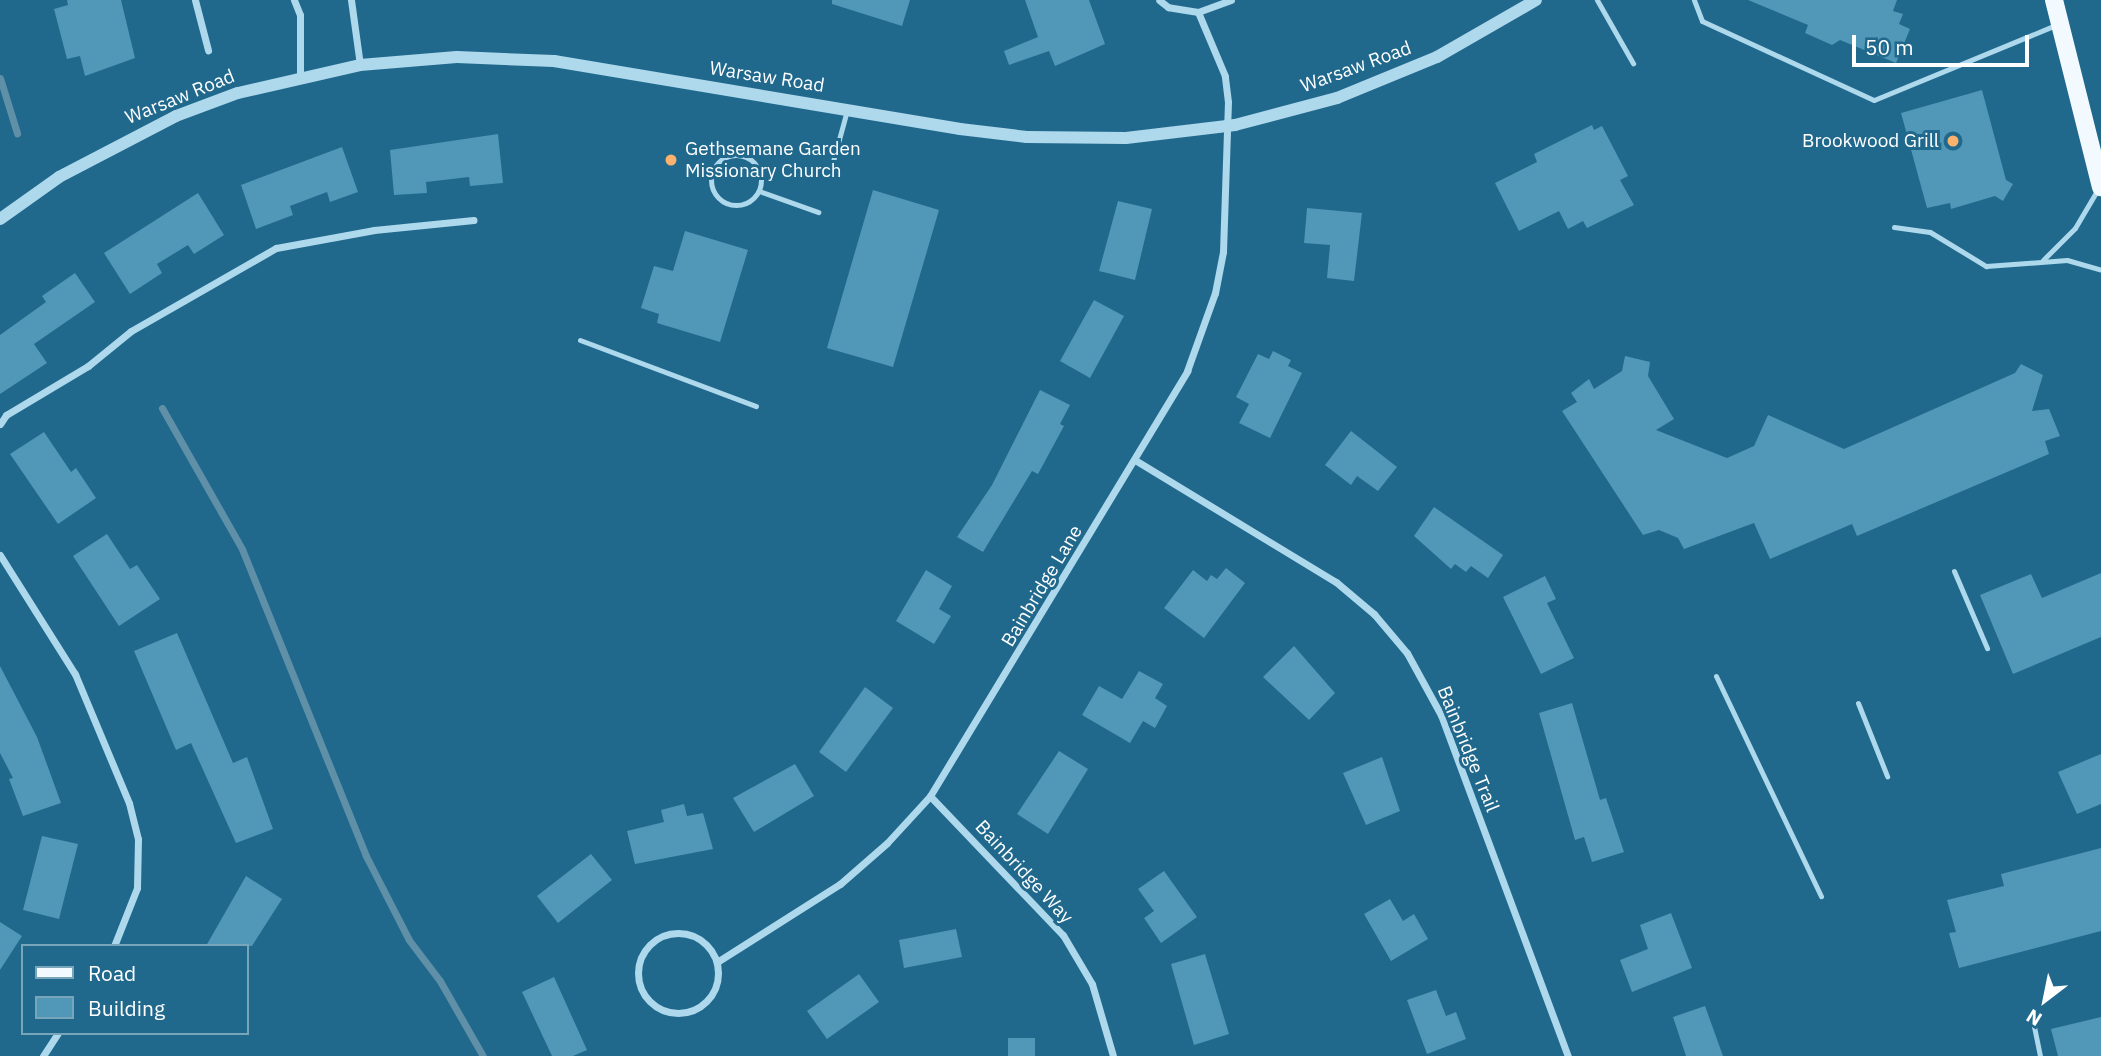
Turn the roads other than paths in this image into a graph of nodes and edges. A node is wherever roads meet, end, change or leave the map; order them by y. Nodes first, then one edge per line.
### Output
1 (195, 0) edge
2 (294, 0) edge
3 (351, 0) edge
4 (1159, 0) edge
5 (1231, 0) edge
6 (1536, 0) edge
7 (1597, 0) edge
8 (1694, 0) edge
9 (2054, 0) edge
10 (1198, 12) junction
11 (2059, 24) junction
12 (208, 50) dead end
13 (1633, 63) dead end
14 (360, 65) junction
15 (300, 76) junction
16 (847, 110) junction
17 (1228, 126) junction
18 (829, 176) dead end
19 (2101, 186) edge
20 (759, 191) junction
21 (818, 212) dead end
22 (0, 219) edge
23 (474, 220) dead end
24 (1894, 227) dead end
25 (2043, 260) junction
26 (2101, 270) edge
27 (580, 340) dead end
28 (756, 407) dead end
29 (0, 424) edge
30 (1135, 460) junction
31 (0, 555) edge
32 (1954, 571) dead end
33 (1987, 649) dead end
34 (1716, 676) dead end
35 (1858, 703) dead end
36 (1887, 776) dead end
37 (930, 796) junction
38 (1821, 896) dead end
39 (115, 944) edge
40 (717, 962) junction
41 (2031, 1012) dead end
42 (57, 1035) edge
43 (43, 1056) edge
44 (1112, 1056) edge
45 (1568, 1056) edge
46 (2040, 1056) edge

1 - 12 street
2 - 15 street
3 - 14 street
4 - 10 street
5 - 10 street
6 - 17 street, Warsaw Road
7 - 13 lane
8 - 11 lane
9 - 11 main road
10 - 17 street, Bainbridge Lane
11 - 19 main road
14 - 15 street, Warsaw Road
14 - 16 street, Warsaw Road
15 - 22 street, Warsaw Road
16 - 17 street, Warsaw Road
16 - 18 lane
17 - 30 street, Bainbridge Lane
19 - 25 lane
20 - 20 lane
20 - 21 lane
23 - 29 street
24 - 25 lane
25 - 26 lane
27 - 28 lane
30 - 37 street, Bainbridge Lane
30 - 45 street, Bainbridge Trail
31 - 39 street
32 - 33 lane
34 - 38 lane
35 - 36 lane
37 - 40 street, Bainbridge Lane
37 - 44 street, Bainbridge Way
40 - 40 street
41 - 46 lane
42 - 43 street

